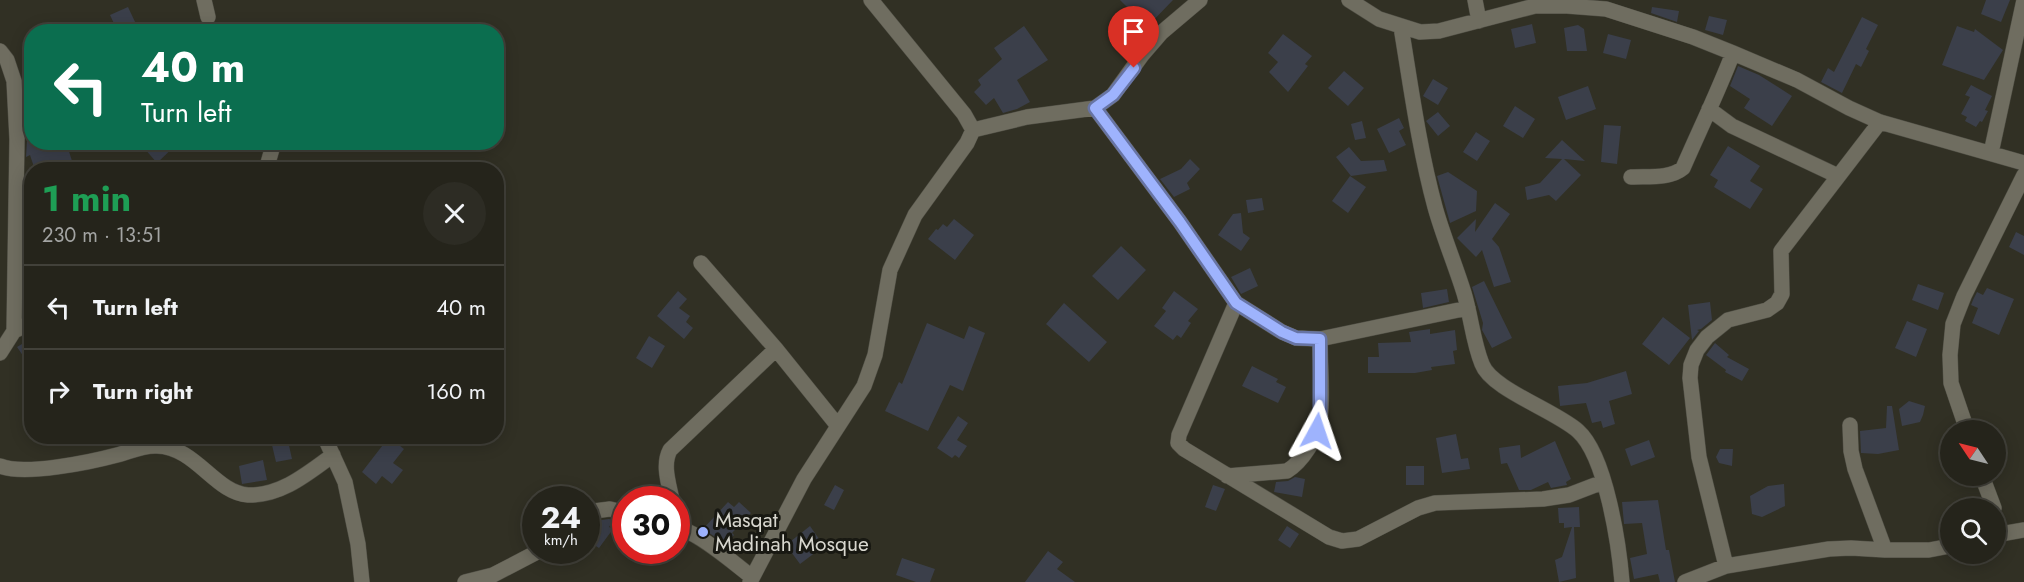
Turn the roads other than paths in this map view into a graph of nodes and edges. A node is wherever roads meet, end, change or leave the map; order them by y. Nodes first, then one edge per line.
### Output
1 (204, 0) edge
2 (871, 0) edge
3 (1200, 0) edge
4 (1349, 0) edge
5 (1475, 0) edge
6 (2024, 0) edge
7 (1609, 4) edge
8 (207, 17) dead end
9 (1479, 21) junction
10 (1401, 27) junction
11 (0, 51) edge
12 (1733, 52) junction
13 (1095, 108) junction
14 (1708, 109) junction
15 (1880, 122) junction
16 (973, 130) junction
17 (1991, 153) junction
18 (2024, 164) edge
19 (2024, 175) edge
20 (1838, 176) junction
21 (1632, 177) dead end
22 (701, 263) dead end
23 (1236, 303) junction
24 (1468, 308) junction
25 (24, 326) edge
26 (14, 331) junction
27 (1320, 339) junction
28 (776, 349) junction
29 (0, 353) edge
30 (1964, 420) edge
31 (1850, 425) dead end
32 (838, 426) junction
33 (328, 444) edge
34 (333, 455) junction
35 (0, 466) edge
36 (1227, 476) junction
37 (1603, 482) junction
38 (670, 486) edge
39 (2024, 530) edge
40 (690, 533) edge
41 (2006, 533) edge
42 (1940, 548) edge
43 (1885, 550) junction
44 (522, 560) edge
45 (1726, 566) junction
46 (751, 579) edge
47 (362, 582) edge
48 (465, 582) edge
49 (1622, 582) edge
50 (1685, 582) edge

1 - 8 street
2 - 16 street
3 - 13 street
4 - 10 street
5 - 9 street
6 - 17 street
7 - 9 street
7 - 12 street
9 - 10 street
10 - 24 street
11 - 26 street
12 - 14 street
12 - 15 street
13 - 16 street
13 - 23 street
14 - 20 street
14 - 21 street
15 - 17 street
15 - 20 street
16 - 32 street
17 - 18 street
19 - 30 street
20 - 45 street
22 - 28 street
23 - 27 street
23 - 36 street
24 - 27 street
24 - 37 street
25 - 26 street
26 - 29 street
27 - 36 street
28 - 32 street
28 - 38 street
31 - 43 street
32 - 46 street
33 - 34 street
34 - 35 street
34 - 47 street
36 - 37 street
37 - 49 street
39 - 41 street
40 - 46 street
42 - 43 street
43 - 45 street
44 - 48 street
45 - 50 street

